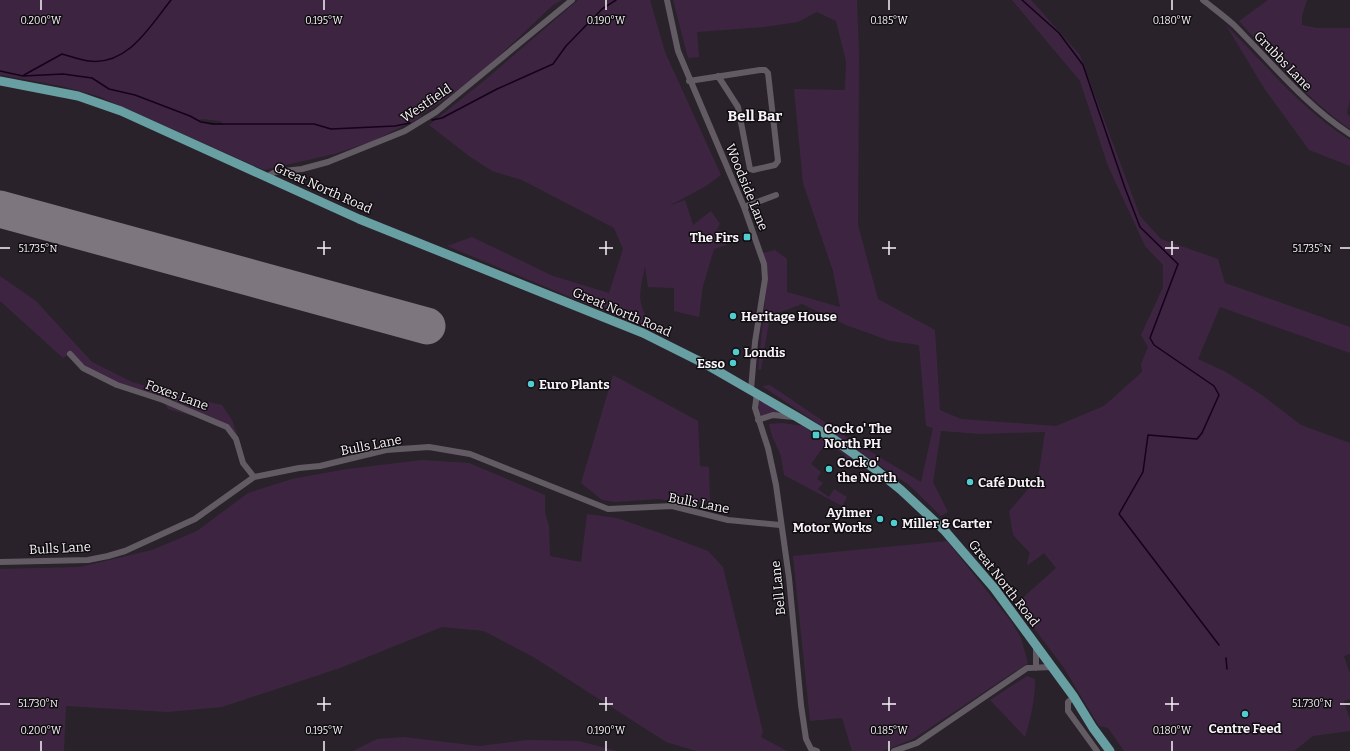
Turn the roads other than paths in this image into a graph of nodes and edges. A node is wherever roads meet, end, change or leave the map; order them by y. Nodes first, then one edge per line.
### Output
1 (572, 0) edge
2 (667, 0) edge
3 (1203, 0) edge
4 (718, 76) junction
5 (0, 81) edge
6 (689, 81) junction
7 (1350, 134) edge
8 (266, 177) junction
9 (776, 195) dead end
10 (744, 207) junction
11 (70, 354) dead end
12 (754, 392) junction
13 (797, 417) junction
14 (758, 420) junction
15 (254, 477) junction
16 (780, 525) junction
17 (0, 562) edge
18 (1036, 645) junction
19 (1052, 667) junction
20 (1036, 668) junction
21 (1074, 697) junction
22 (817, 751) edge
23 (894, 751) edge
24 (1097, 751) edge
25 (1110, 751) edge

1 - 8 street, Westfield
2 - 6 street, Woodside Lane
3 - 7 street, Grubbs Lane
4 - 4 street
4 - 6 street
5 - 8 main road, Great North Road
6 - 10 street, Woodside Lane
8 - 12 main road, Great North Road
9 - 10 street
10 - 12 street, Woodside Lane
11 - 15 street, Foxes Lane
12 - 13 main road, Great North Road
12 - 14 street, Bell Lane
13 - 14 street
13 - 18 main road, Great North Road
14 - 16 street, Bell Lane
15 - 16 street, Bulls Lane
15 - 17 street, Bulls Lane
16 - 22 street, Bell Lane
18 - 19 main road, Great North Road
18 - 20 street
19 - 20 street
19 - 21 main road, Great North Road
20 - 23 street
21 - 24 street
21 - 25 main road, Great North Road

